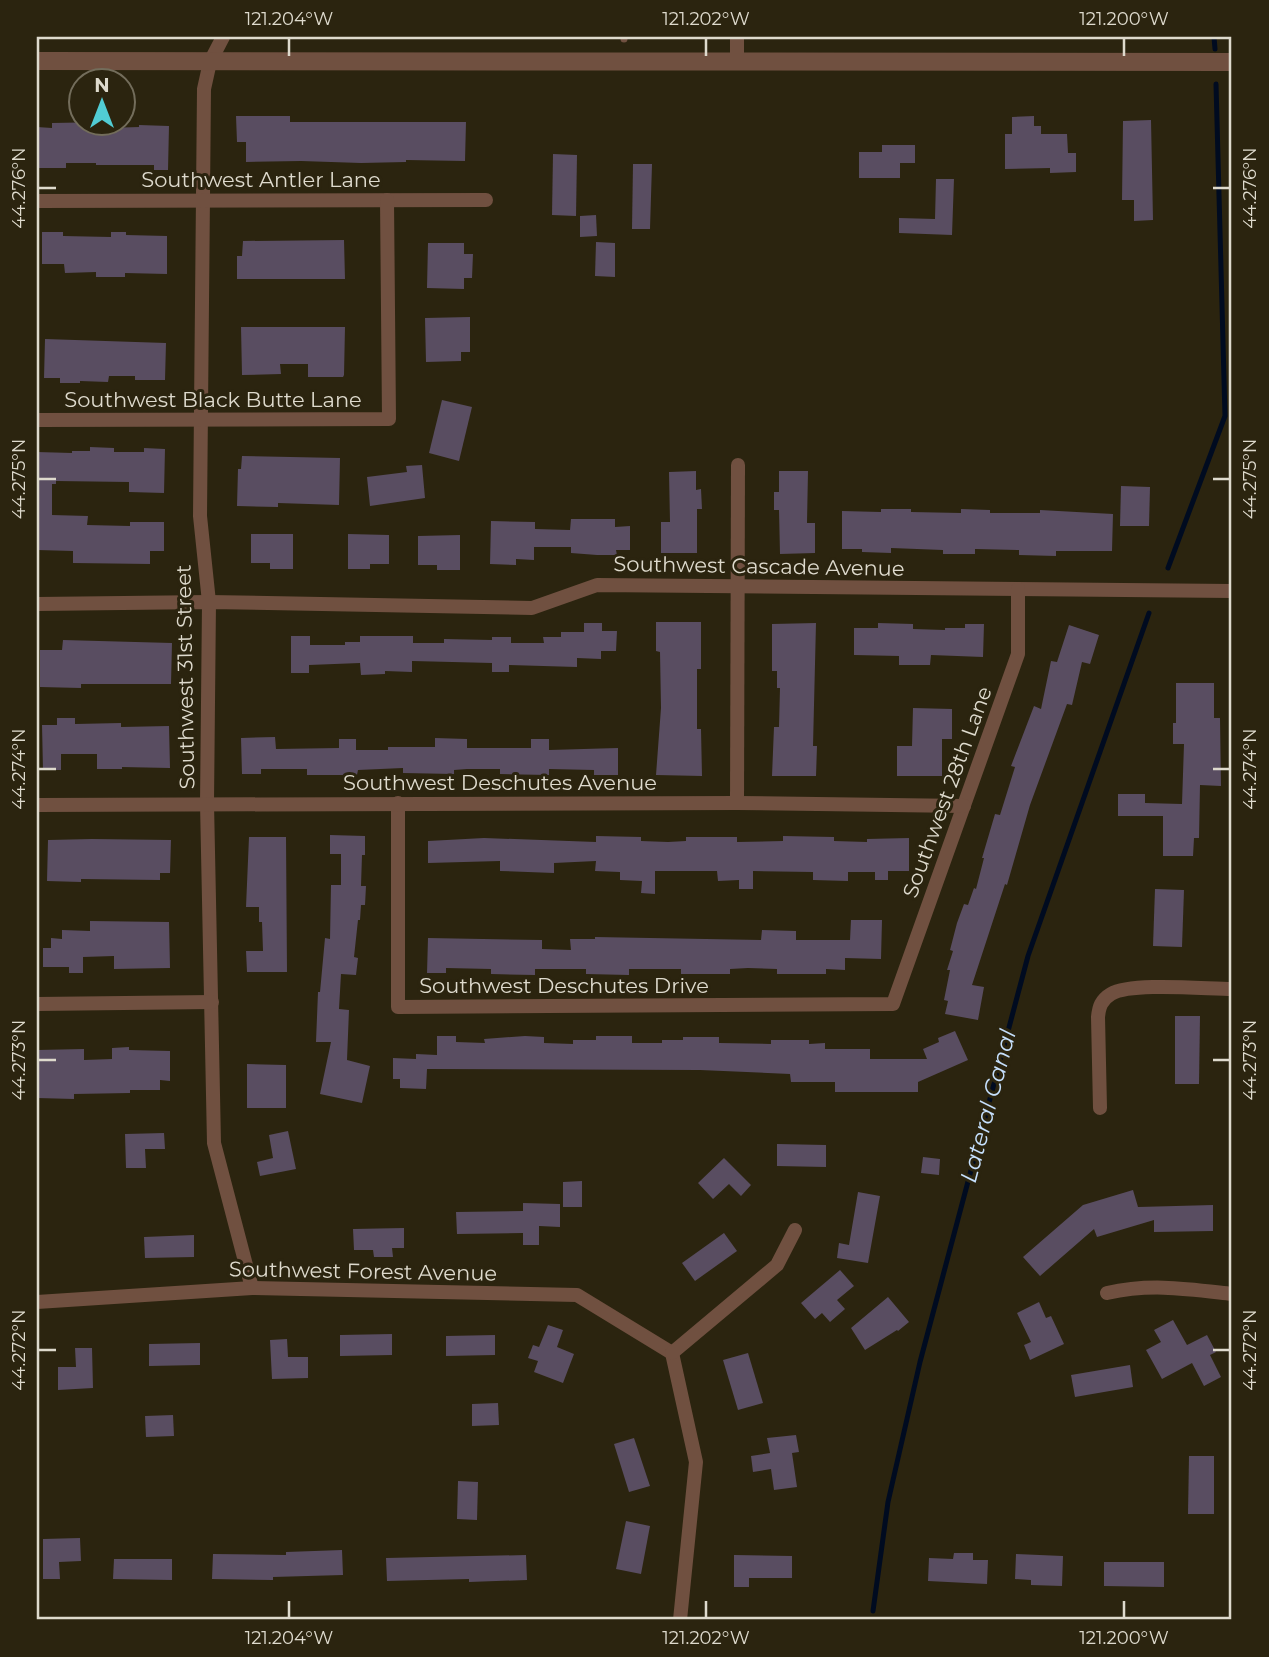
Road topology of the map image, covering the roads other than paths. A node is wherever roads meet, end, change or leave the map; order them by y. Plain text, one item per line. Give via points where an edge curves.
1 (223, 37) edge
2 (737, 37) edge
3 (37, 61) edge
4 (210, 62) junction
5 (1232, 62) edge
6 (737, 63) junction
7 (203, 200) junction
8 (387, 200) junction
9 (486, 200) dead end
10 (37, 201) edge
11 (37, 420) edge
12 (202, 420) junction
13 (738, 465) dead end
14 (737, 587) junction
15 (1018, 589) junction
16 (1232, 591) edge
17 (209, 602) junction
18 (37, 604) edge
19 (207, 803) junction
20 (398, 803) junction
21 (737, 803) junction
22 (37, 805) edge
23 (964, 806) junction
24 (1232, 989) edge
25 (212, 1002) junction
26 (37, 1004) edge
27 (893, 1004) joint
28 (1100, 1108) dead end
29 (795, 1230) dead end
30 (252, 1288) junction
31 (1107, 1293) dead end
32 (1232, 1294) edge
33 (37, 1302) edge
34 (672, 1353) junction
35 (680, 1620) edge

1 - 4 street, Southwest 31st Street
2 - 6 street
3 - 4 street
4 - 6 street
4 - 7 street, Southwest 31st Street via 204,89
5 - 6 street
7 - 8 street, Southwest Antler Lane
7 - 10 street, Southwest Antler Lane
7 - 12 street, Southwest 31st Street
8 - 9 street, Southwest Antler Lane
8 - 12 street, Southwest Black Butte Lane via 389,419
11 - 12 street, Southwest Black Butte Lane
12 - 17 street, Southwest 31st Street via 200,516
13 - 14 street
14 - 15 street, Southwest Cascade Avenue
14 - 17 street, Southwest Cascade Avenue via 597,585 532,608
14 - 21 street
15 - 16 street, Southwest Cascade Avenue
15 - 23 street, Southwest 28th Lane via 1018,654
17 - 18 street, Southwest Cascade Avenue
17 - 19 street, Southwest 31st Street
19 - 20 street, Southwest Deschutes Avenue
19 - 22 street, Southwest Deschutes Avenue
19 - 25 street, Southwest 31st Street
20 - 21 street, Southwest Deschutes Avenue
20 - 27 street, Southwest Deschutes Drive via 398,1007
21 - 23 street, Southwest Deschutes Avenue
23 - 27 street, Southwest 28th Lane
24 - 28 street via 1135,988 1104,999 1098,1017
25 - 26 street
25 - 30 street, Southwest 31st Street via 214,1143
29 - 34 street via 778,1265
30 - 33 street, Southwest Forest Avenue
30 - 34 street, Southwest Forest Avenue via 577,1295
31 - 32 street via 1165,1287
34 - 35 street via 696,1462

